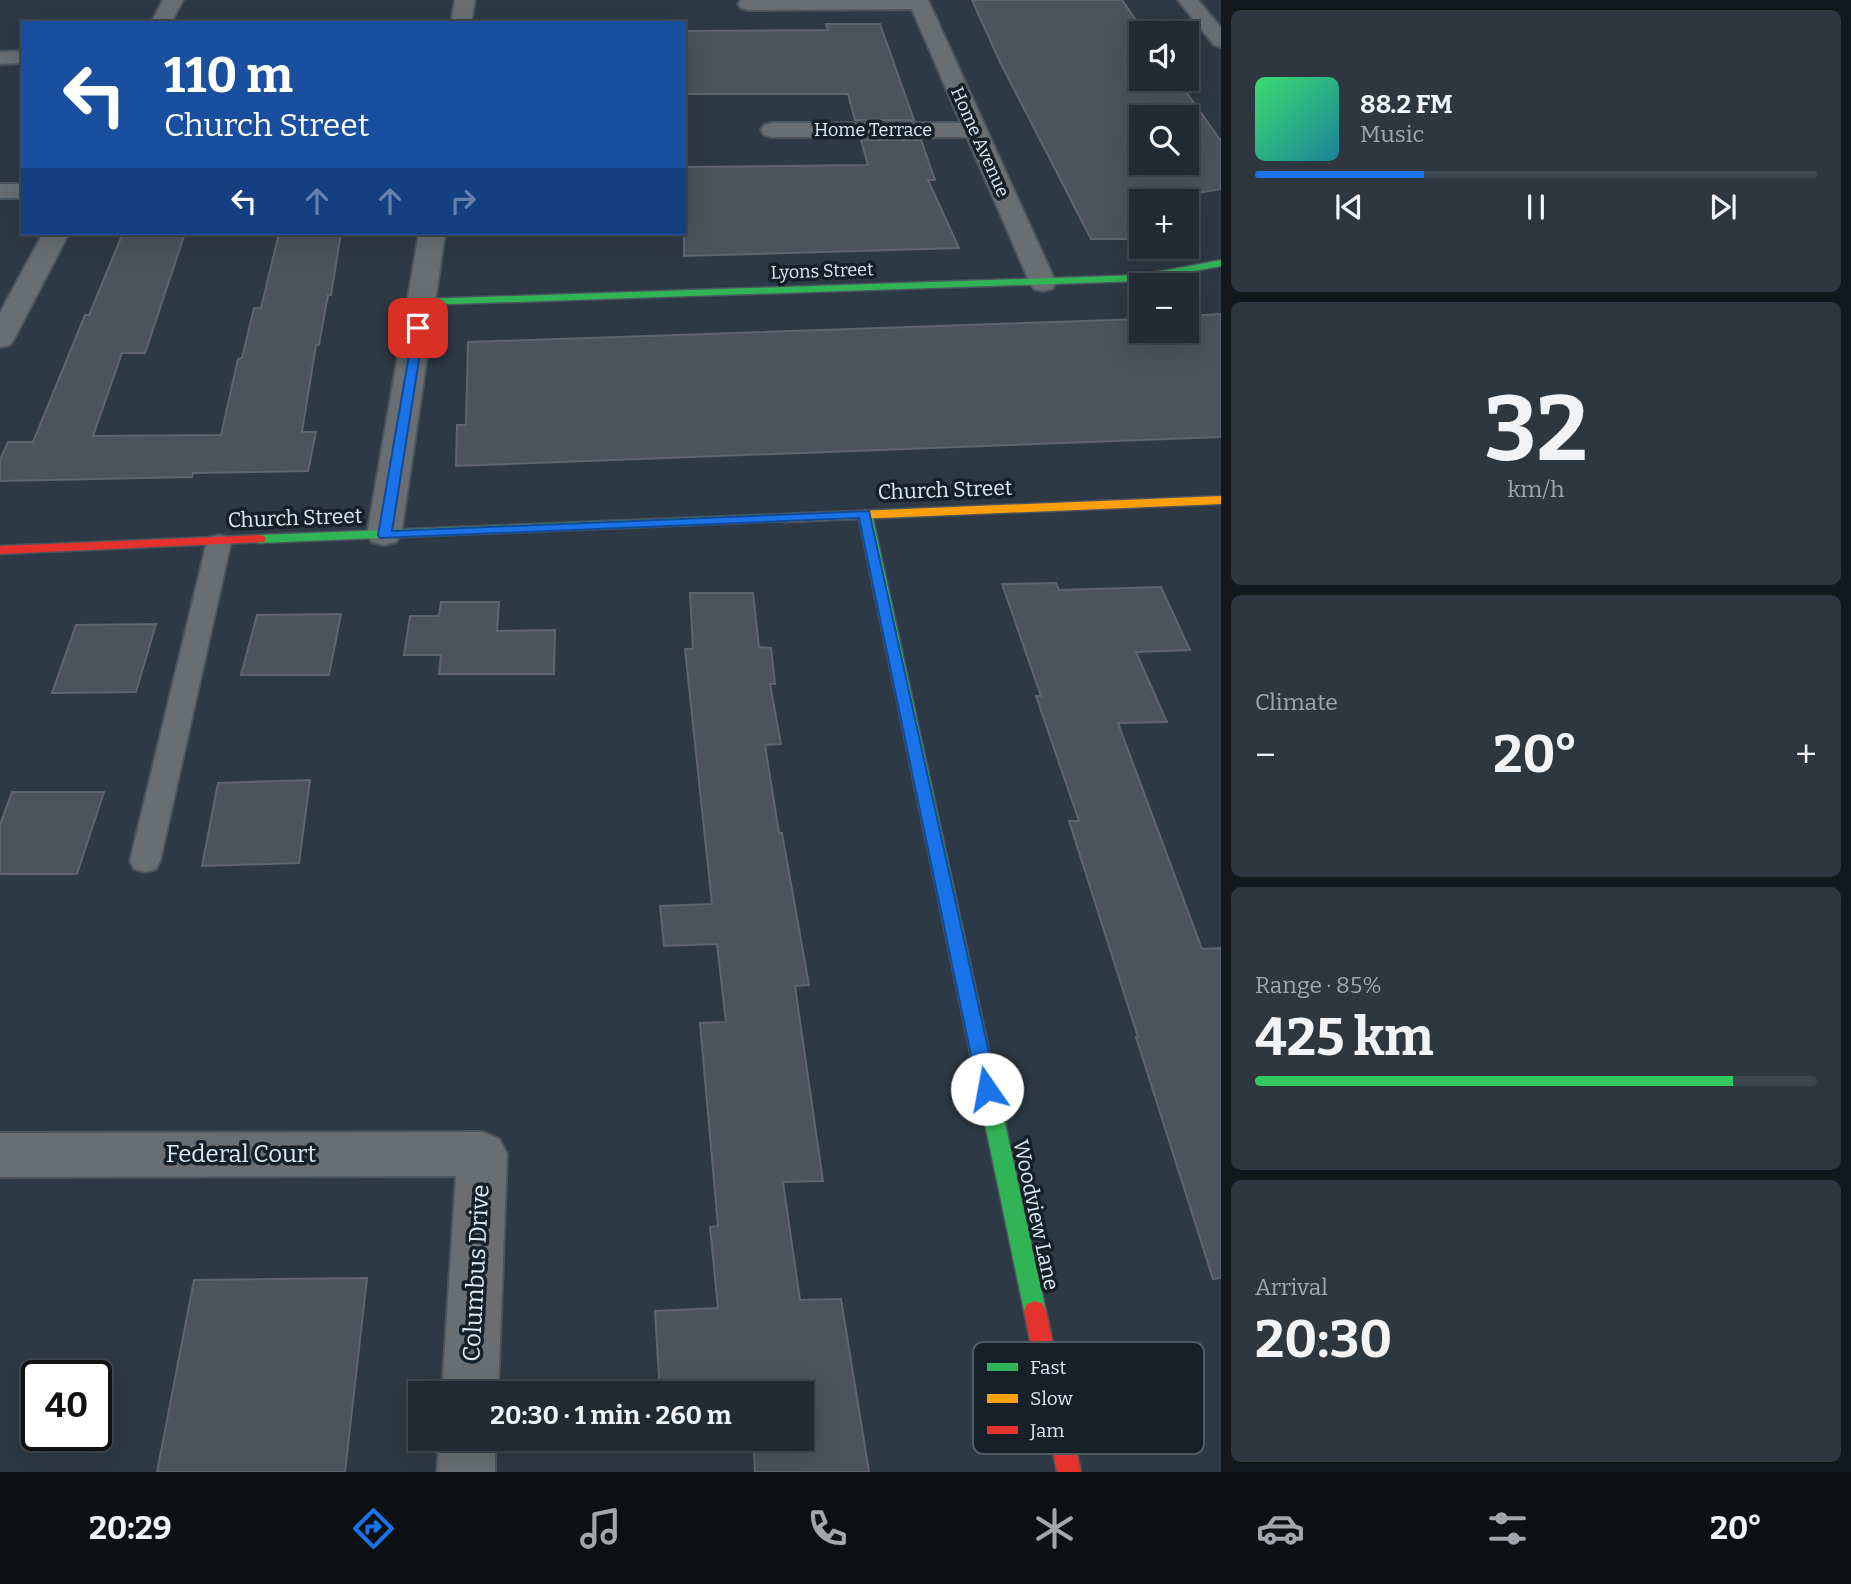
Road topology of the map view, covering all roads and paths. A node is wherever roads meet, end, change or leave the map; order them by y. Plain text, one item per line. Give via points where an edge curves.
1 (173, 0) edge
2 (465, 0) edge
3 (1188, 0) edge
4 (918, 2) edge
5 (748, 4) dead end
6 (162, 21) edge
7 (461, 21) edge
8 (1221, 41) edge
9 (21, 57) edge
10 (0, 58) edge
11 (772, 130) dead end
12 (975, 130) junction
13 (0, 191) edge
14 (21, 191) edge
15 (55, 235) edge
16 (432, 235) edge
17 (1221, 263) edge
18 (1043, 283) junction
19 (422, 302) junction
20 (0, 339) edge
21 (1221, 500) edge
22 (865, 514) junction
23 (384, 535) junction
24 (219, 542) junction
25 (0, 550) edge
26 (145, 861) dead end
27 (482, 1154) joint
28 (0, 1155) edge
29 (1041, 1342) edge
30 (471, 1381) edge
31 (467, 1451) edge
32 (1065, 1454) edge
33 (466, 1472) edge
34 (1069, 1472) edge

1 - 6 street
2 - 7 street
3 - 8 street
4 - 5 street
4 - 12 street, Home Avenue
9 - 10 street
11 - 12 street, Home Terrace
12 - 18 street, Home Avenue
13 - 14 street
15 - 20 street
16 - 19 street
17 - 18 street, Lyons Street via 1141,278
18 - 19 street, Lyons Street
19 - 23 street
21 - 22 street, Church Street
22 - 23 street, Church Street
22 - 29 street, Woodview Lane
23 - 24 street, Church Street
24 - 25 street, Church Street
24 - 26 lane
27 - 28 street, Federal Court
27 - 30 street, Columbus Drive
31 - 33 street
32 - 34 street, Woodview Lane

